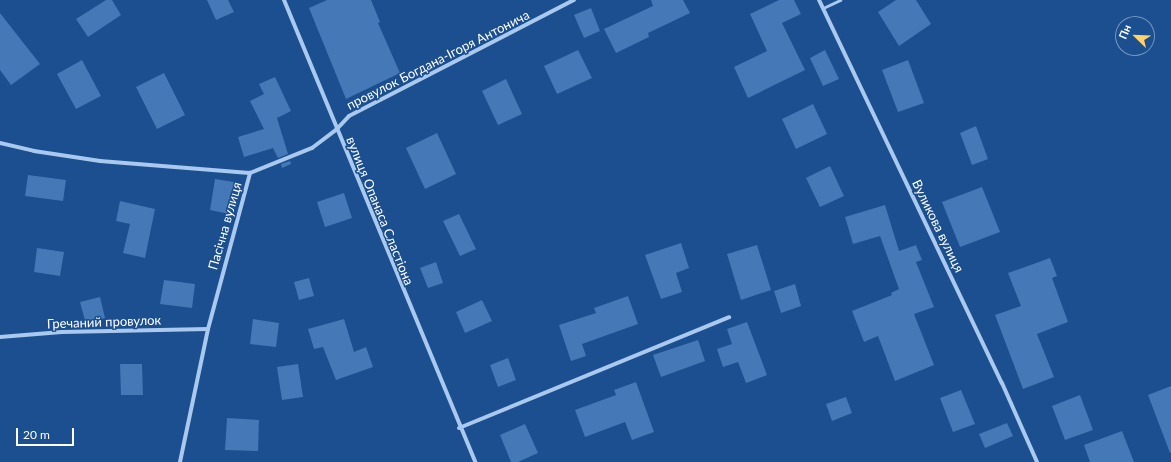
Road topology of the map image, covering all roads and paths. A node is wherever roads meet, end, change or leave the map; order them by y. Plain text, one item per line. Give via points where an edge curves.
1 (284, 0) edge
2 (574, 0) edge
3 (819, 0) edge
4 (840, 0) edge
5 (823, 8) junction
6 (336, 130) junction
7 (0, 143) edge
8 (250, 173) junction
9 (729, 317) dead end
10 (208, 329) junction
11 (0, 337) edge
12 (459, 428) junction
13 (180, 462) edge
14 (474, 462) edge
15 (1037, 462) edge

1 - 6 street, вулиця Опанаса Сластіона
2 - 6 street, провулок Богдана-Ігоря Антонича via 349,116
3 - 5 street, Вуликова вулиця
4 - 5 lane
5 - 15 street, Вуликова вулиця via 1002,383
6 - 8 street, провулок Богдана-Ігоря Антонича via 312,148
6 - 12 street, вулиця Опанаса Сластіона
7 - 8 street, Пасічна вулиця via 100,161
8 - 10 street, Пасічна вулиця
9 - 12 street
10 - 11 street, Гречаний провулок via 62,332
10 - 13 street, Пасічна вулиця
12 - 14 street, вулиця Опанаса Сластіона

